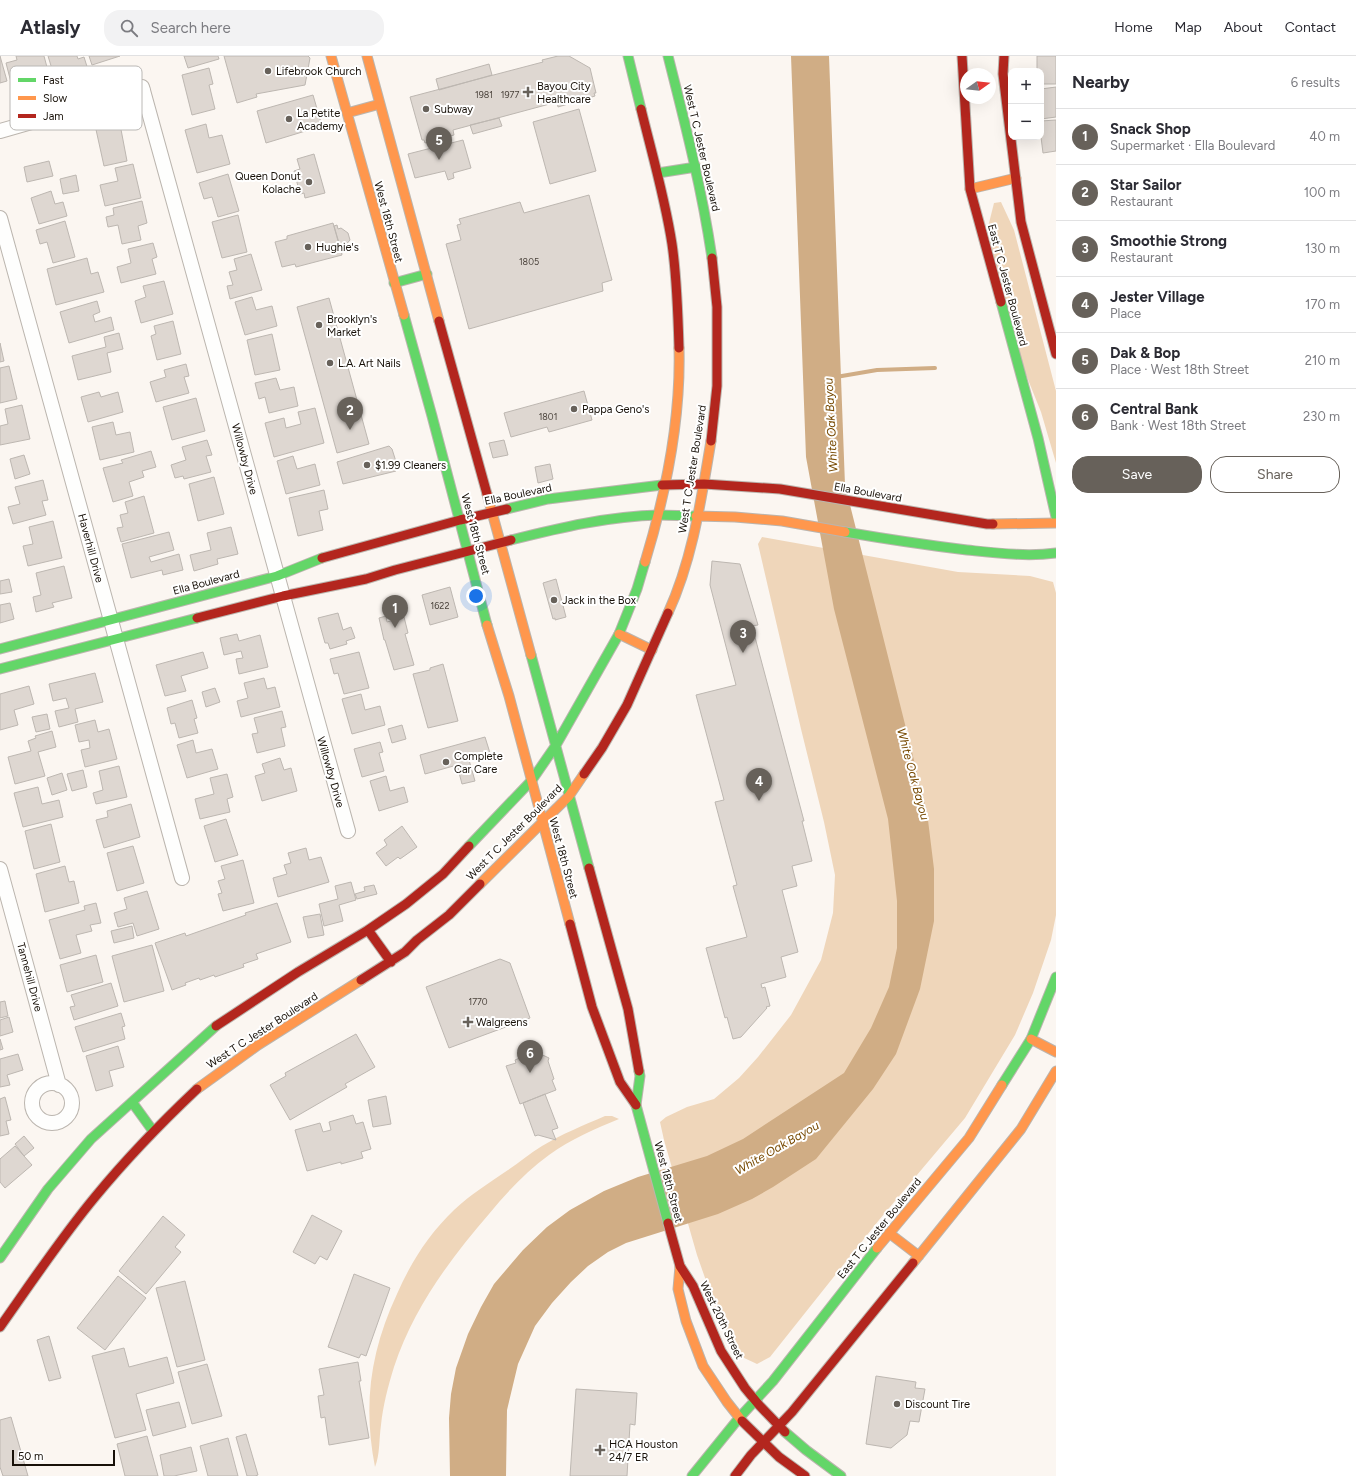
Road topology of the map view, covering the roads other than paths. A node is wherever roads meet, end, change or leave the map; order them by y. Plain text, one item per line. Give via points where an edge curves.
1 (331, 56) edge
2 (366, 56) edge
3 (628, 56) edge
4 (668, 56) edge
5 (962, 56) edge
6 (1004, 56) edge
7 (142, 89) edge
8 (380, 104) junction
9 (347, 113) junction
10 (10, 128) edge
11 (0, 131) edge
12 (696, 167) junction
13 (658, 173) junction
14 (1016, 178) junction
15 (970, 189) junction
16 (0, 218) edge
17 (427, 274) junction
18 (394, 283) junction
19 (1056, 354) edge
20 (666, 484) junction
21 (704, 484) junction
22 (491, 512) junction
23 (659, 515) junction
24 (699, 516) junction
25 (1056, 517) edge
26 (460, 520) junction
27 (1056, 523) edge
28 (499, 544) junction
29 (468, 552) junction
30 (1056, 553) edge
31 (277, 576) junction
32 (282, 596) junction
33 (111, 620) junction
34 (619, 634) junction
35 (116, 640) junction
36 (0, 649) edge
37 (652, 650) junction
38 (0, 669) edge
39 (556, 745) junction
40 (532, 780) junction
41 (569, 796) junction
42 (542, 823) junction
43 (348, 831) dead end
44 (0, 869) edge
45 (182, 878) dead end
46 (368, 930) junction
47 (391, 962) junction
48 (1056, 977) edge
49 (1031, 1039) junction
50 (1056, 1052) edge
51 (1056, 1071) edge
52 (60, 1085) dead end
53 (132, 1102) junction
54 (636, 1105) junction
55 (153, 1131) junction
56 (889, 1233) junction
57 (919, 1256) junction
58 (0, 1258) edge
59 (679, 1262) junction
60 (0, 1327) edge
61 (756, 1400) junction
62 (739, 1418) junction
63 (779, 1426) junction
64 (763, 1443) junction
65 (692, 1476) edge
66 (735, 1476) edge
67 (806, 1476) edge
68 (841, 1476) edge

1 - 9 main road, West 18th Street
2 - 8 main road, West 18th Street
3 - 13 main road, West T C Jester Boulevard
4 - 12 main road, West T C Jester Boulevard
5 - 15 main road, East T C Jester Boulevard
6 - 14 main road via 1003,74
7 - 31 street, Willowby Drive
8 - 9 main road
8 - 17 main road, West 18th Street
9 - 18 main road, West 18th Street
10 - 11 street, Willowby Drive
12 - 13 main road
12 - 21 main road, West T C Jester Boulevard via 707,221 717,307 717,386
13 - 20 main road, West T C Jester Boulevard via 672,244 679,323 678,398
14 - 15 main road
14 - 19 main road via 1021,222
15 - 25 main road, East T C Jester Boulevard via 1038,438
16 - 33 street, Haverhill Drive
17 - 18 main road
17 - 22 main road, West 18th Street
18 - 26 main road, West 18th Street
20 - 21 main road, Ella Boulevard
20 - 22 main road, Ella Boulevard via 548,499
20 - 23 main road, West T C Jester Boulevard
21 - 24 main road, West T C Jester Boulevard
21 - 27 main road, Ella Boulevard via 780,489 987,524
22 - 26 main road, Ella Boulevard
22 - 28 main road, West 18th Street
23 - 24 main road
23 - 28 main road via 598,521
23 - 34 main road, West T C Jester Boulevard via 637,589
24 - 30 main road via 782,521 908,543 987,552 1041,555
24 - 37 main road, West T C Jester Boulevard via 674,600
26 - 29 main road, West 18th Street
26 - 31 main road, Ella Boulevard via 323,558
28 - 29 main road
28 - 39 main road, West 18th Street
29 - 32 main road via 366,579
29 - 40 main road, West 18th Street
31 - 32 street, Willowby Drive
31 - 33 main road, Ella Boulevard
32 - 35 main road
32 - 43 street, Willowby Drive
33 - 35 street, Haverhill Drive
33 - 36 main road, Ella Boulevard
34 - 37 main road
34 - 39 main road, West T C Jester Boulevard
35 - 38 main road
35 - 45 street, Haverhill Drive
37 - 41 main road, West T C Jester Boulevard via 627,705 602,748
39 - 40 main road, West T C Jester Boulevard
39 - 41 main road, West 18th Street
40 - 42 main road, West 18th Street
40 - 46 main road, West T C Jester Boulevard via 443,874
41 - 42 main road, West T C Jester Boulevard
41 - 54 main road, West 18th Street via 628,1009 640,1076
42 - 47 main road, West T C Jester Boulevard via 448,915
42 - 54 main road, West 18th Street via 592,1007 620,1082
44 - 52 street, Tannehill Drive
46 - 47 main road
46 - 53 main road, West T C Jester Boulevard via 218,1024
47 - 55 main road, West T C Jester Boulevard via 258,1045 202,1084
48 - 49 main road, East T C Jester Boulevard
49 - 50 main road
49 - 56 main road, East T C Jester Boulevard via 969,1138
51 - 57 main road via 1021,1129
53 - 55 main road
53 - 58 main road, West T C Jester Boulevard via 91,1139 48,1189
54 - 59 main road, West 18th Street
55 - 60 main road, West T C Jester Boulevard via 95,1197
56 - 57 main road
56 - 61 main road, East T C Jester Boulevard
57 - 63 main road
59 - 61 main road, West 20th Street via 693,1286 721,1351
59 - 62 main road via 678,1289 688,1327 703,1366
61 - 62 main road, East T C Jester Boulevard
61 - 63 main road, West 20th Street
62 - 64 main road
62 - 65 main road, East T C Jester Boulevard
63 - 64 main road
63 - 68 main road, West 20th Street
64 - 66 main road
64 - 67 main road

